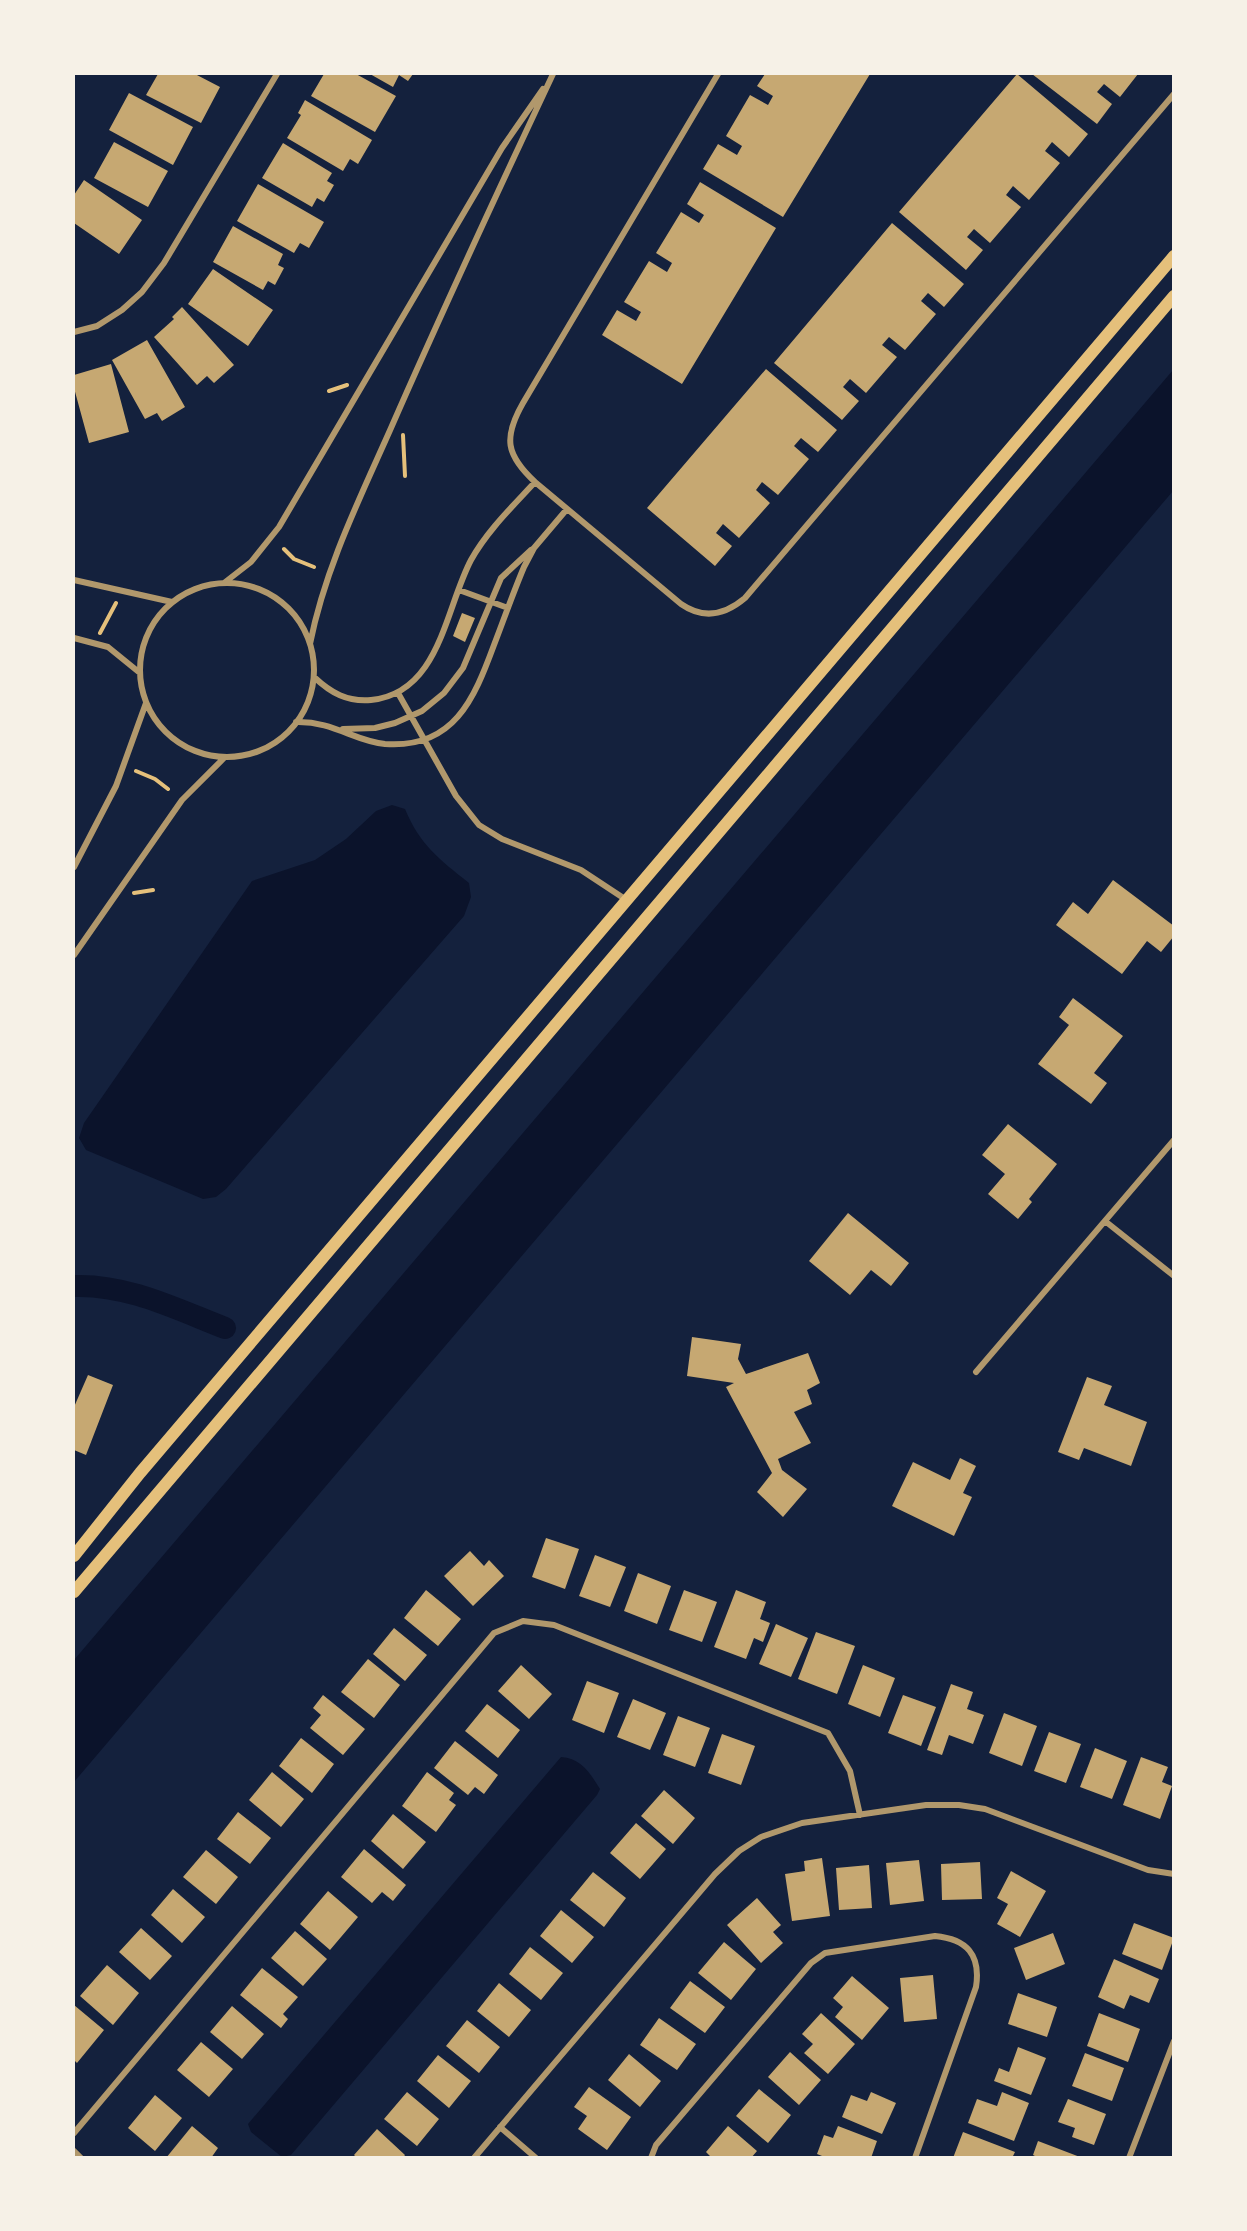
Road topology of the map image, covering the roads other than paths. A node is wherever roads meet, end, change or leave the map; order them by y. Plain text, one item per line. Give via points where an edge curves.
1 (277, 74) edge
2 (553, 74) edge
3 (718, 74) edge
4 (1173, 94) edge
5 (1173, 256) edge
6 (1173, 296) edge
7 (74, 332) edge
8 (535, 482) junction
9 (567, 509) junction
10 (534, 548) junction
11 (74, 579) edge
12 (224, 583) junction
13 (459, 590) junction
14 (490, 601) junction
15 (172, 602) junction
16 (508, 608) junction
17 (74, 638) edge
18 (310, 644) junction
19 (140, 673) junction
20 (314, 677) junction
21 (398, 693) junction
22 (147, 703) junction
23 (411, 717) junction
24 (296, 722) junction
25 (342, 729) junction
26 (424, 741) junction
27 (224, 758) junction
28 (74, 867) edge
29 (628, 901) junction
30 (74, 955) edge
31 (1173, 1140) edge
32 (1105, 1221) junction
33 (1173, 1276) edge
34 (976, 1372) dead end
35 (74, 1556) edge
36 (74, 1592) edge
37 (860, 1815) junction
38 (1173, 1874) edge
39 (1173, 2041) edge
40 (500, 2127) junction
41 (74, 2133) edge
42 (74, 2151) edge
43 (81, 2157) edge
44 (474, 2157) edge
45 (536, 2157) edge
46 (651, 2157) edge
47 (915, 2157) edge
48 (1129, 2157) edge

1 - 7 street via 164,263 142,292 97,326
2 - 12 street via 496,158 279,527 251,562
2 - 18 street via 349,524 324,589
3 - 8 street via 517,413 509,442 519,466
4 - 9 street via 737,605 718,613 698,613 681,604
5 - 29 main road
6 - 36 main road
8 - 9 street
8 - 13 street via 481,544
9 - 10 street
10 - 14 street via 506,572
10 - 16 street
11 - 15 street
12 - 15 street via 196,589
12 - 18 street via 258,588 278,600 300,622
13 - 14 street
13 - 21 street via 431,659 418,677
14 - 16 street
14 - 23 street via 458,677 430,706
15 - 19 street via 160,612 147,634
16 - 26 street via 472,699 450,724
17 - 19 street via 108,647
18 - 20 street
19 - 22 street
20 - 21 street via 334,693 354,700
20 - 24 street
21 - 23 street
22 - 27 street via 162,727 184,746
22 - 28 street via 116,786
23 - 25 street via 384,726
23 - 26 street
24 - 25 street
24 - 27 street via 277,742 264,749
25 - 26 street via 384,744
26 - 29 street via 462,805 480,825 512,843 581,870
27 - 30 street via 182,800
29 - 35 main road via 140,1473
31 - 32 street
32 - 33 street
32 - 34 street
37 - 38 street via 926,1806 985,1809 1148,1869
37 - 40 street via 785,1827 739,1851 715,1874
37 - 41 street via 850,1771 828,1732 554,1625 523,1621 494,1633
39 - 48 street
40 - 44 street
40 - 45 street
42 - 43 street
46 - 47 street via 656,2145 811,1963 825,1953 935,1936 951,1938 974,1957 976,1987

